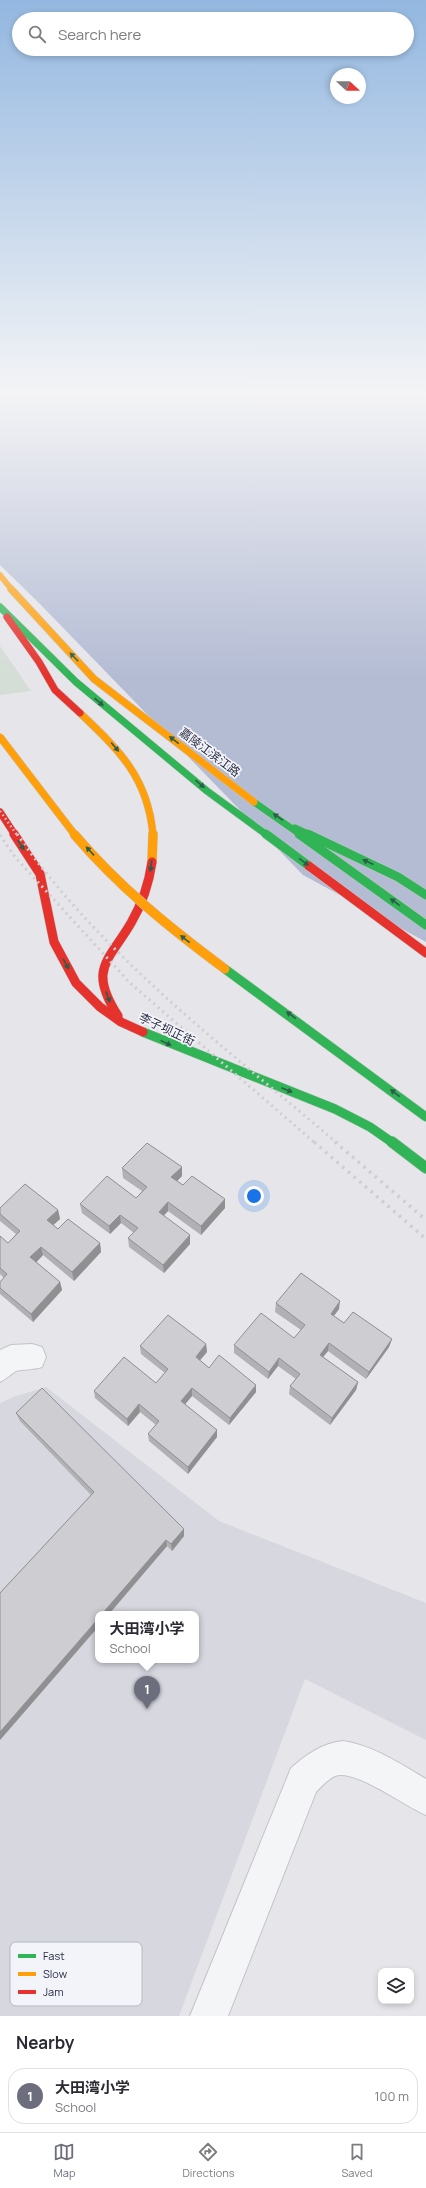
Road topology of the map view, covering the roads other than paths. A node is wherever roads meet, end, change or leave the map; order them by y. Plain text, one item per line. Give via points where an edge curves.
1 (0, 575) edge
2 (1, 608) edge
3 (0, 737) edge
4 (0, 812) edge
5 (292, 827) junction
6 (426, 895) edge
7 (426, 925) edge
8 (426, 952) edge
9 (121, 1022) junction
10 (426, 1117) edge
11 (426, 1168) edge
12 (32, 1357) dead end
13 (0, 1368) edge
14 (426, 1798) edge
15 (209, 2016) edge

5 -> 1 main road, 嘉陵江滨江路 via 227,782 94,679 22,603
2 -> 8 main road via 76,682 207,791
2 -> 9 main road via 39,662 55,690 112,743 137,775 150,807 154,845 149,885 103,970 106,998
10 -> 3 main road, bridge via 186,940 123,887 76,836
4 -> 9 main road, 李子坝正街 via 40,874 54,942 76,983 100,1007
6 -> 5 main road via 398,877
7 -> 5 main road, 嘉陵江滨江路
9 -> 11 main road, 李子坝正街 via 182,1051 260,1079 363,1123
12 - 13 street via 11,1358
14 - 15 street via 376,1770 343,1757 322,1764 303,1780

